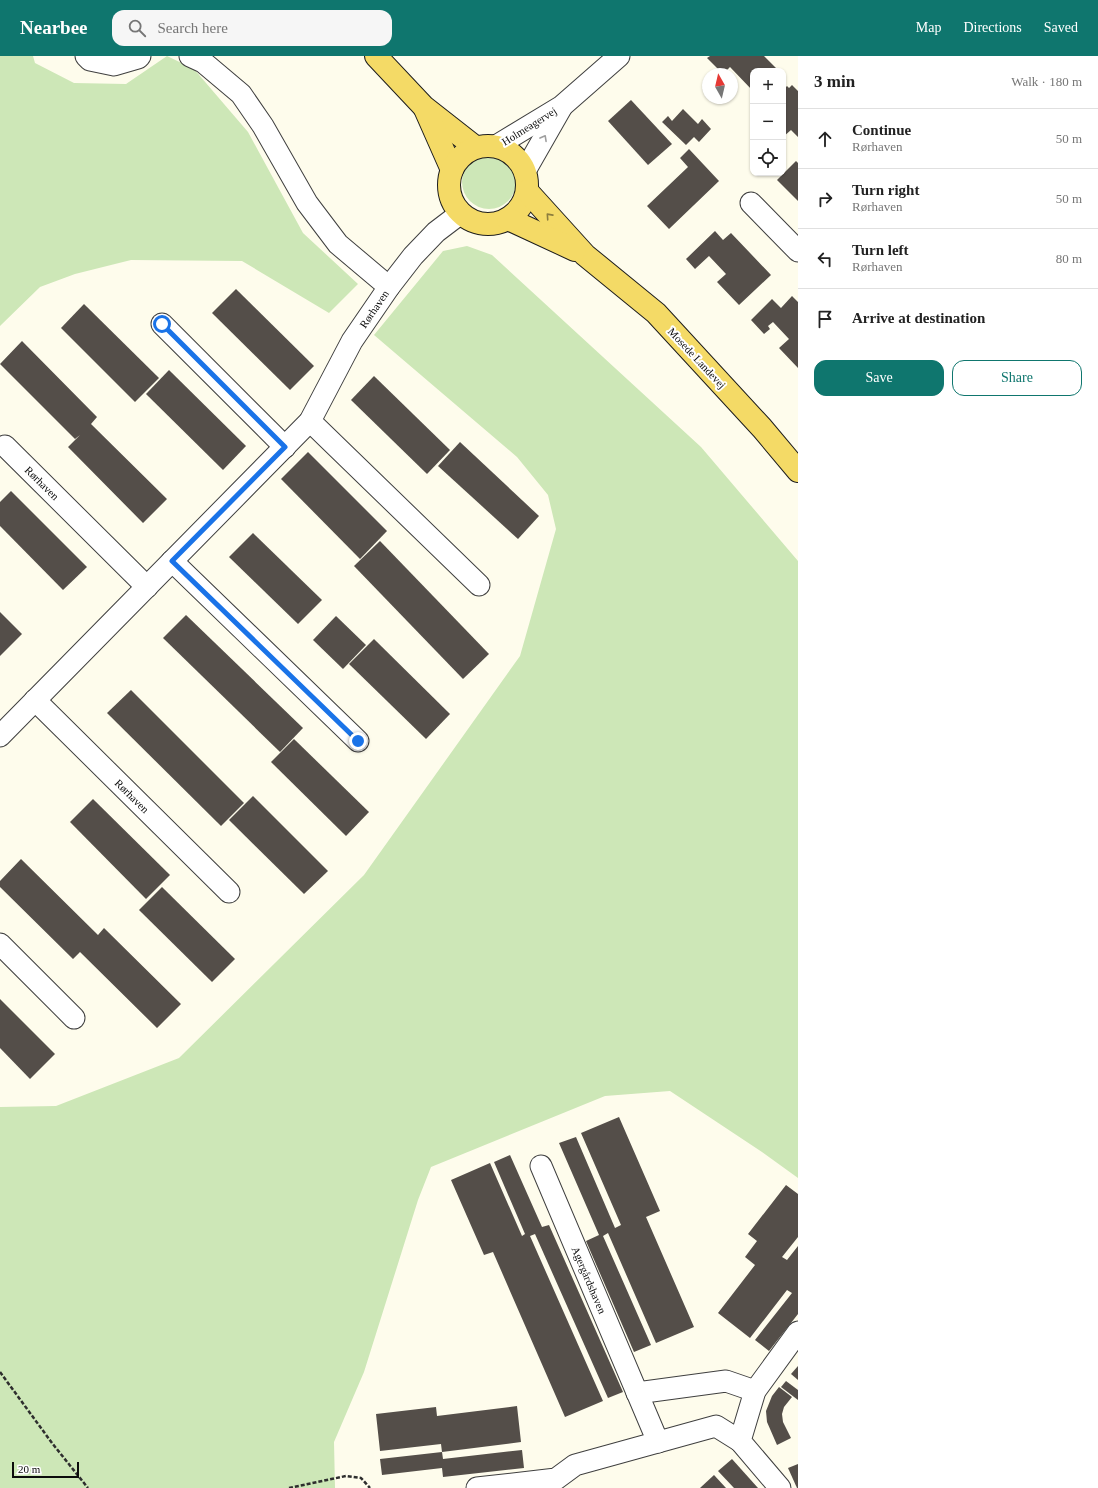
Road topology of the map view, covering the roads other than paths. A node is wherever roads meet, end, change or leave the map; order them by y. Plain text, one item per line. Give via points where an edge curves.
1 (86, 56) edge
2 (140, 56) edge
3 (190, 56) edge
4 (376, 56) edge
5 (619, 56) edge
6 (424, 106) junction
7 (562, 106) junction
8 (486, 147) junction
9 (452, 170) junction
10 (526, 181) junction
11 (751, 203) dead end
12 (460, 213) junction
13 (508, 219) junction
14 (798, 251) edge
15 (585, 255) junction
16 (389, 287) junction
17 (162, 324) dead end
18 (310, 421) junction
19 (5, 446) dead end
20 (285, 447) junction
21 (798, 471) edge
22 (172, 561) junction
23 (479, 585) dead end
24 (147, 587) junction
25 (35, 700) junction
26 (3, 727) edge
27 (358, 741) dead end
28 (229, 892) dead end
29 (0, 944) edge
30 (74, 1018) dead end
31 (541, 1166) dead end
32 (798, 1332) edge
33 (755, 1391) junction
34 (637, 1393) junction
35 (740, 1441) junction
36 (658, 1442) junction
37 (558, 1483) edge
38 (477, 1488) edge
39 (780, 1488) edge

1 - 2 street via 90,60 114,65
3 - 16 street via 203,62 241,94 263,126 307,203 338,244
4 - 6 main road
5 - 7 street, Holmeagervej
6 - 8 main road
6 - 9 main road
7 - 8 street, Holmeagervej
10 -> 7 street, Holmeagervej
8 - 9 main road via 466,153 457,160
8 - 10 main road via 506,150 514,155 521,162
9 - 12 main road via 449,193
10 - 13 main road via 524,202
15 -> 10 main road, Mosede Landevej
11 - 14 street
12 - 13 main road via 471,221 483,224 496,224
12 - 16 street, Rørhaven via 436,232
13 - 15 main road, Mosede Landevej
15 - 21 main road, Mosede Landevej via 656,313
16 - 18 street, Rørhaven via 352,341
17 - 20 street
18 - 20 street, Rørhaven
18 - 23 street
19 - 24 street, Rørhaven
20 - 22 street, Rørhaven
22 - 24 street, Rørhaven
22 - 27 street
24 - 25 street, Rørhaven
25 - 26 street, Rørhaven
25 - 28 street, Rørhaven
29 - 30 street
31 - 34 street, Agergårdshaven
32 - 33 street
33 - 34 street via 726,1381
33 - 35 street
34 - 36 street, Agergårdshaven
35 - 36 street via 716,1426
35 - 39 street
36 - 37 street via 575,1465
37 - 38 street

